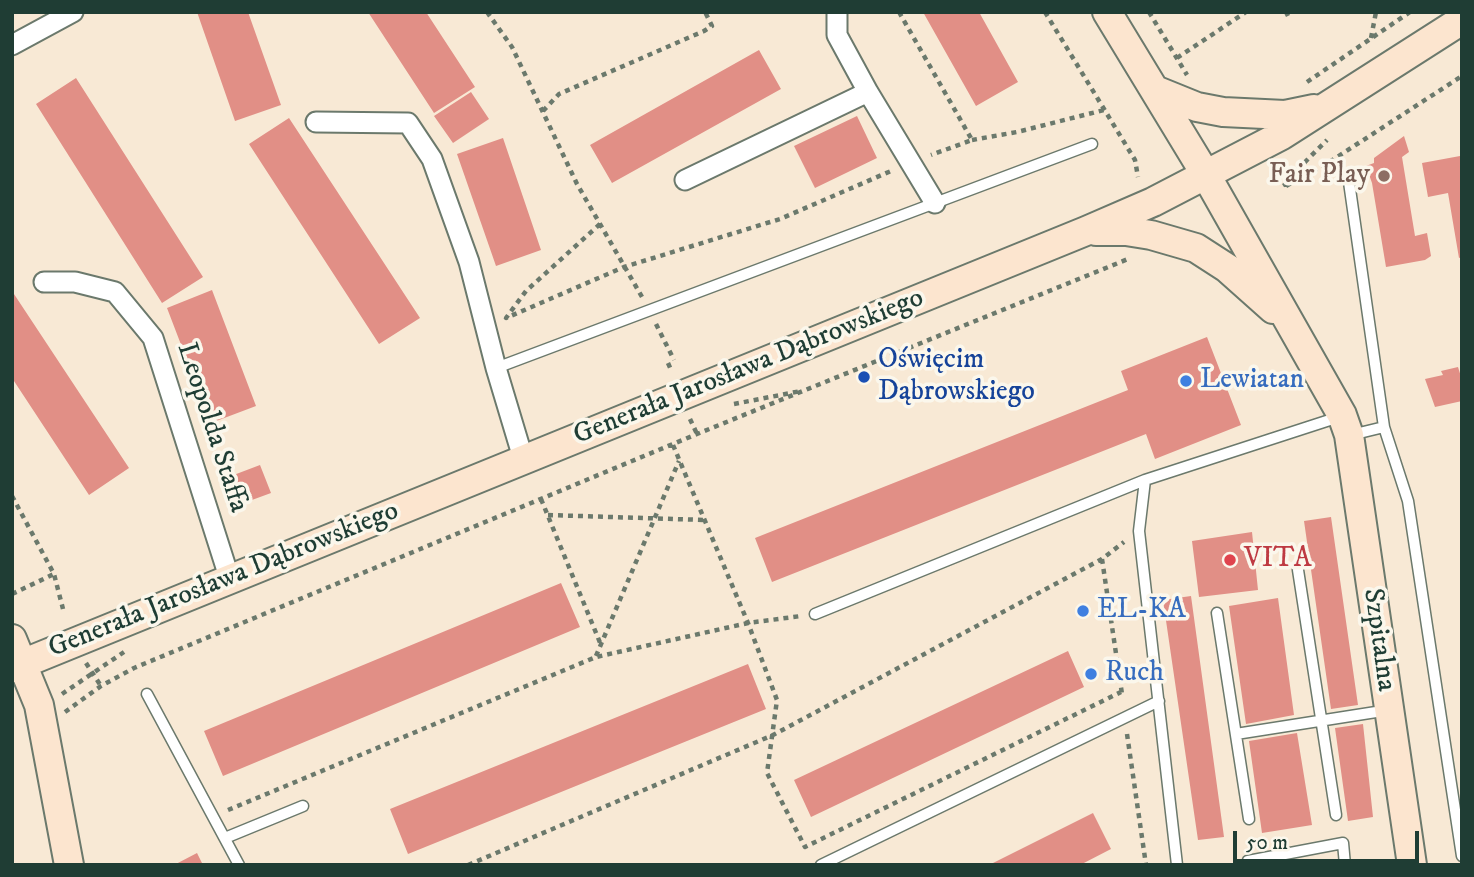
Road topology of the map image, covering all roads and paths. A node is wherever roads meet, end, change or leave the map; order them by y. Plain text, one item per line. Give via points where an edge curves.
1 (73, 12) edge
2 (487, 12) edge
3 (705, 12) edge
4 (838, 12) edge
5 (899, 12) edge
6 (1045, 12) edge
7 (1107, 12) edge
8 (1149, 12) edge
9 (1246, 12) edge
10 (1376, 12) edge
11 (1410, 12) edge
12 (1462, 20) edge
13 (1371, 39) junction
14 (12, 45) edge
15 (1177, 58) junction
16 (1462, 76) edge
17 (1189, 78) dead end
18 (1302, 86) dead end
19 (1156, 89) junction
20 (868, 92) junction
21 (1331, 106) junction
22 (1104, 110) junction
23 (542, 111) junction
24 (316, 122) dead end
25 (972, 140) junction
26 (1092, 144) dead end
27 (910, 162) junction
28 (1206, 175) junction
29 (1138, 177) dead end
30 (685, 180) dead end
31 (1349, 182) dead end
32 (1286, 187) dead end
33 (934, 203) junction
34 (600, 224) junction
35 (1086, 231) junction
36 (1133, 258) dead end
37 (624, 267) junction
38 (44, 282) dead end
39 (649, 310) junction
40 (1296, 330) junction
41 (674, 360) dead end
42 (496, 368) junction
43 (1346, 425) junction
44 (1384, 427) junction
45 (673, 445) junction
46 (523, 458) junction
47 (680, 460) junction
48 (1145, 480) junction
49 (12, 496) edge
50 (541, 499) junction
51 (548, 515) junction
52 (655, 518) junction
53 (705, 520) junction
54 (1139, 531) junction
55 (1298, 570) dead end
56 (54, 574) junction
57 (230, 580) junction
58 (12, 594) edge
59 (62, 610) dead end
60 (1217, 613) dead end
61 (815, 614) joint
62 (748, 623) junction
63 (601, 645) junction
64 (16, 657) edge
65 (596, 657) junction
66 (84, 659) dead end
67 (100, 686) junction
68 (1121, 692) dead end
69 (148, 694) dead end
70 (1159, 701) junction
71 (1388, 708) junction
72 (65, 712) dead end
73 (1321, 720) junction
74 (773, 734) junction
75 (1236, 734) junction
76 (303, 806) dead end
77 (1336, 815) dead end
78 (213, 817) junction
79 (1249, 819) dead end
80 (225, 838) junction
81 (1462, 856) edge
82 (69, 865) edge
83 (239, 865) edge
84 (468, 865) edge
85 (821, 865) edge
86 (1177, 865) edge
87 (1248, 865) edge
88 (1345, 865) edge
89 (1412, 865) edge

1 - 14 street
2 - 23 path via 512,47
3 - 23 path via 712,26 704,31 559,94
4 - 20 street via 837,35
5 - 25 path
6 - 22 path
7 - 19 street, Szpitalna
8 - 15 path
9 - 15 path
10 - 13 path
11 - 13 path
12 - 21 street, Generała Jarosława Dąbrowskiego
13 - 18 path
15 - 17 path
16 - 32 path
19 - 21 street via 1197,107 1223,112 1285,114
19 - 28 street, Szpitalna
20 - 27 street
20 - 30 street
21 - 28 street, Generała Jarosława Dąbrowskiego
22 - 25 path
22 - 29 path via 1135,160
23 - 34 path
24 - 42 street via 408,123 432,159 469,262
25 - 27 path
26 - 33 lane
27 - 33 street
27 - 37 path via 780,219
28 - 35 street, Generała Jarosława Dąbrowskiego
28 - 40 street, Szpitalna
31 - 44 lane
33 - 39 lane
34 - 37 path
34 - 37 path via 526,291 506,318
35 - 40 street via 1126,231 1196,248 1227,268
35 - 46 street, Generała Jarosława Dąbrowskiego
36 - 45 path
37 - 39 path
38 - 57 street, Leopolda Staffa via 75,282 115,292 153,338
39 - 41 path
39 - 42 lane
40 - 43 street, Szpitalna
42 - 46 street
43 - 44 lane
43 - 48 lane
43 - 71 street, Szpitalna
44 - 81 lane via 1408,501
45 - 47 path
45 - 50 path
46 - 57 street, Generała Jarosława Dąbrowskiego
47 - 52 path
47 - 53 path
48 - 54 lane
48 - 61 lane
49 - 56 path
50 - 51 path
50 - 67 path
51 - 52 path
51 - 63 path
52 - 53 path
52 - 63 path
53 - 62 path
54 - 70 lane
54 - 74 path via 1102,559
55 - 73 lane
56 - 58 path
56 - 59 path
57 - 64 street, Generała Jarosława Dąbrowskiego
60 - 75 lane
61 - 62 path
62 - 65 path
62 - 74 path via 777,699
63 - 65 path
64 - 82 street via 39,705
65 - 78 path
66 - 67 path
67 - 72 path
68 - 74 path via 805,846 767,773
69 - 78 lane
70 - 85 lane
70 - 86 lane
71 - 73 lane
71 - 89 street, Szpitalna
73 - 75 lane
73 - 77 lane
74 - 84 path
75 - 79 lane
76 - 80 lane
78 - 80 lane
80 - 83 lane
87 - 88 lane via 1248,861 1343,843

